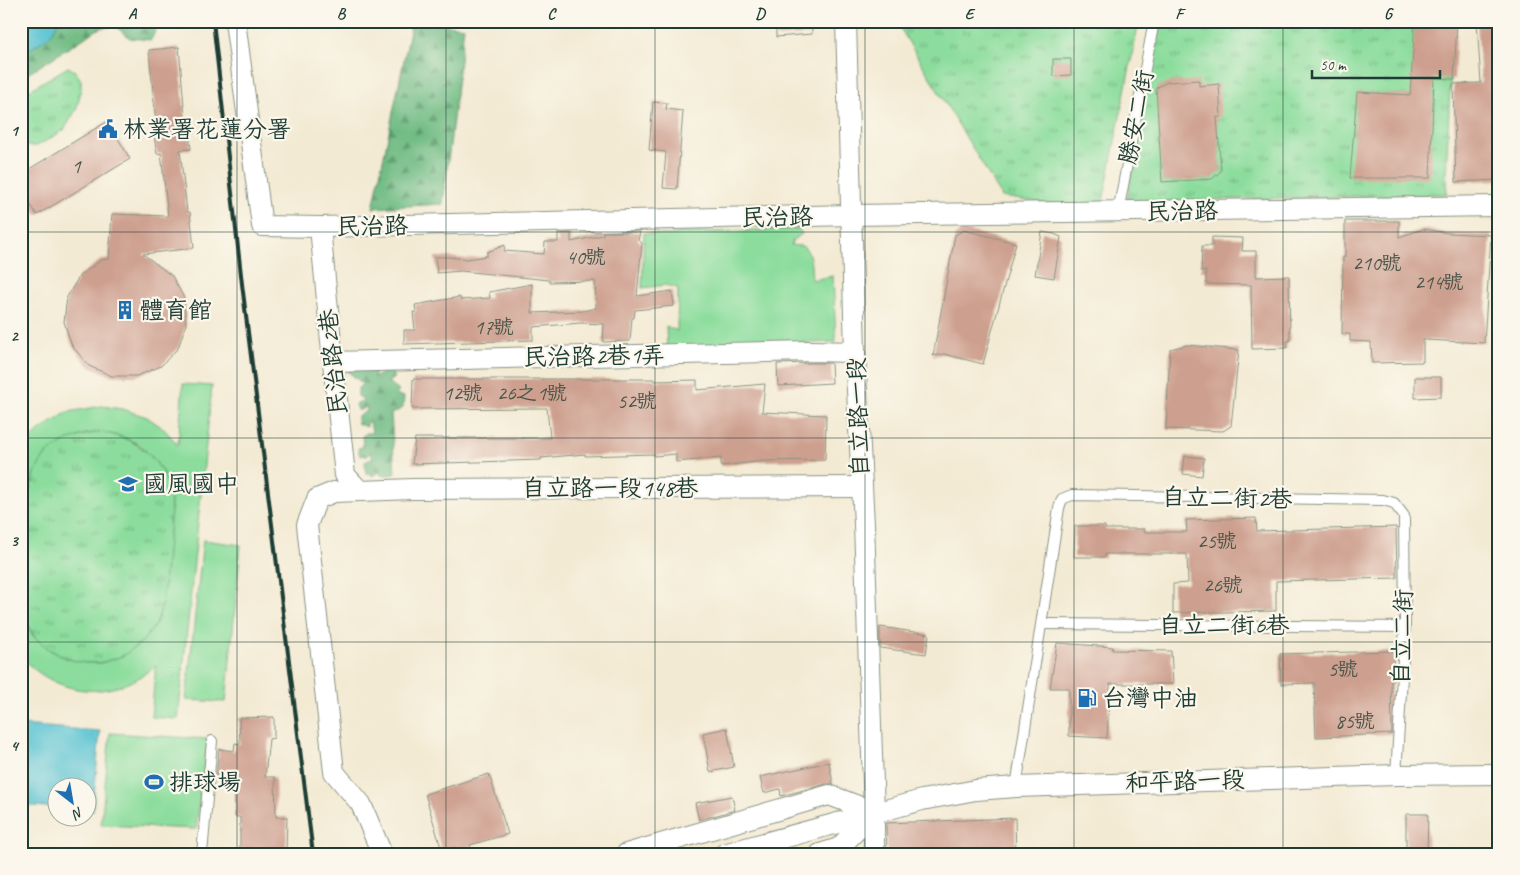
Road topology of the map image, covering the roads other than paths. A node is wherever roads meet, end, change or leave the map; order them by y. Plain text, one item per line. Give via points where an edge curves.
1 (235, 21) edge
2 (846, 21) edge
3 (1154, 21) edge
4 (1499, 206) edge
5 (1118, 212) junction
6 (852, 216) junction
7 (320, 227) junction
8 (855, 352) junction
9 (333, 362) junction
10 (861, 487) junction
11 (360, 491) junction
12 (1394, 503) joint
13 (1042, 624) junction
14 (1405, 627) junction
15 (212, 741) dead end
16 (1499, 774) edge
17 (1396, 775) junction
18 (1016, 786) junction
19 (874, 812) junction
20 (202, 854) edge
21 (382, 854) edge
22 (626, 854) edge
23 (724, 854) edge
24 (820, 854) edge
25 (874, 854) edge

1 - 7 street, 民治路 via 262,226
2 - 6 street, 自立路一段
3 - 5 lane, 勝安二街
4 - 5 street, 民治路
5 - 6 street, 民治路
6 - 7 street, 民治路
6 - 8 street, 自立路一段
7 - 9 street, 民治路2巷
8 - 9 street, 民治路2巷1弄
8 - 10 street, 自立路一段
9 - 11 street, 民治路2巷 via 345,475
10 - 11 street, 自立路一段148巷
10 - 19 street, 自立路一段
11 - 21 street, 自立路一段148巷 via 334,492 317,499 308,525 334,772 360,804
12 - 13 lane, 自立二街2巷 via 1383,500 1072,495 1062,499 1059,508
12 - 14 lane, 自立二街 via 1404,516
13 - 14 lane, 自立二街6巷
13 - 18 lane
14 - 17 lane, 自立二街
15 - 20 lane
16 - 17 street, 和平路一段
17 - 18 street, 和平路一段
18 - 19 street, 和平路一段 via 976,790
19 - 22 street via 829,795
19 - 23 street, 和平路一段
19 - 24 street via 839,848
19 - 25 street, 自立路一段

